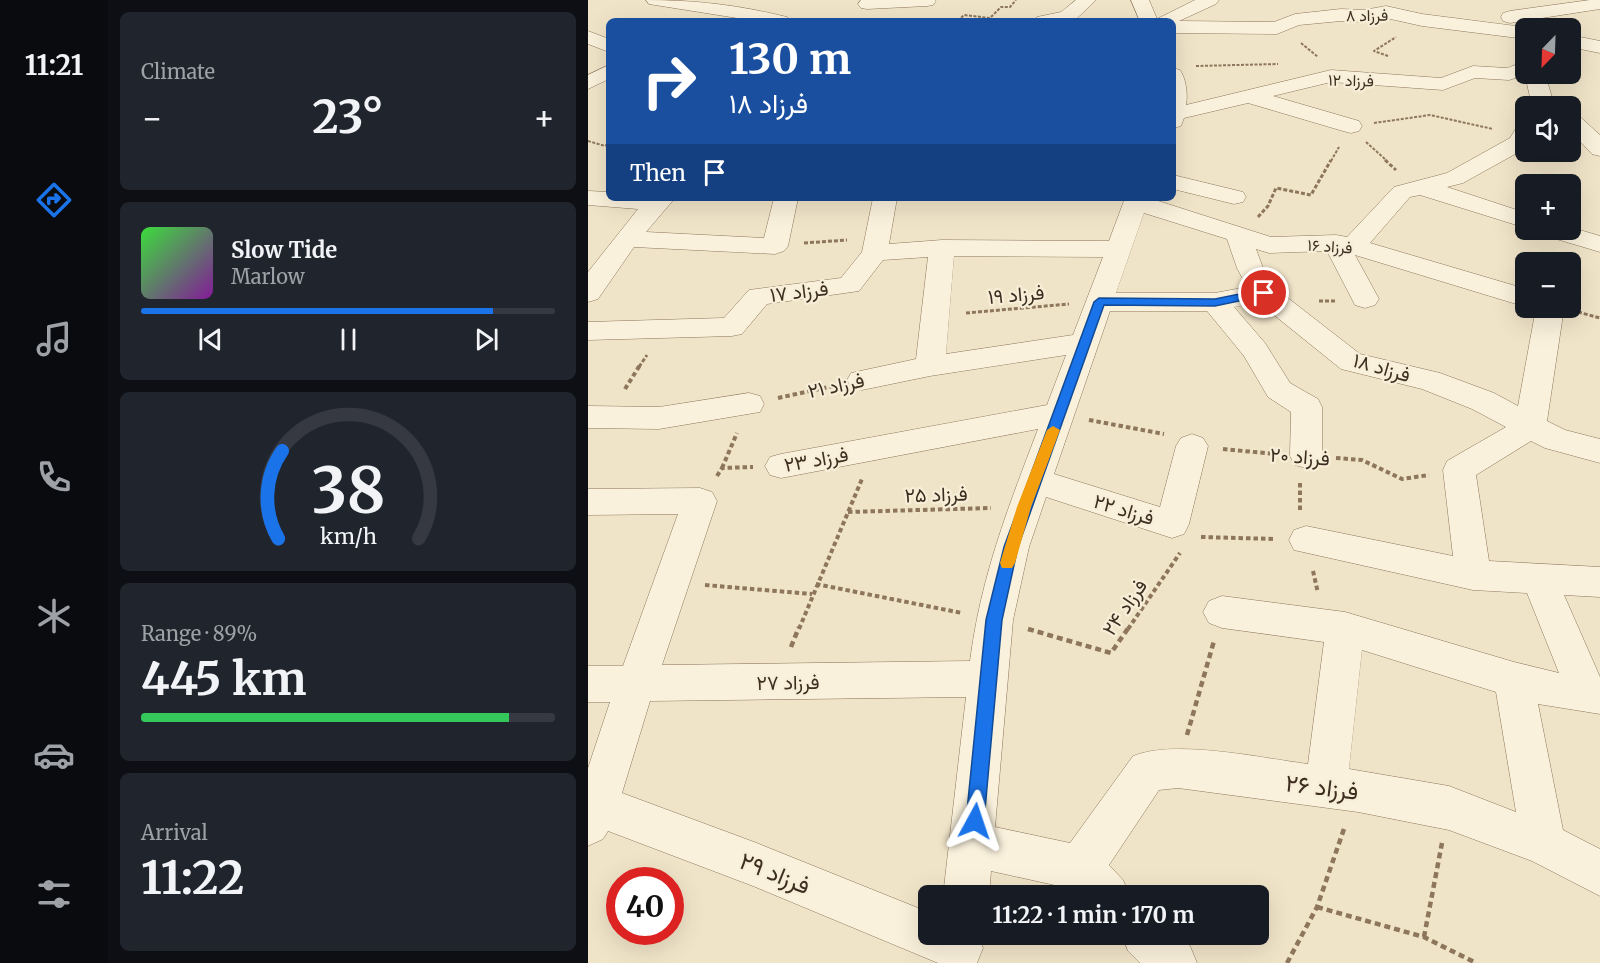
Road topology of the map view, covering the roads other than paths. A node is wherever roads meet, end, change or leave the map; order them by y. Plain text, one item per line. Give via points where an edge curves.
1 (655, 0) edge
2 (927, 0) edge
3 (1088, 0) edge
4 (1140, 0) edge
5 (1210, 0) edge
6 (1495, 0) edge
7 (867, 4) dead end
8 (1600, 4) edge
9 (702, 6) junction
10 (1509, 17) junction
11 (688, 18) edge
12 (768, 18) edge
13 (915, 18) edge
14 (1060, 18) edge
15 (1148, 18) edge
16 (1172, 18) edge
17 (1515, 22) edge
18 (1176, 27) edge
19 (1515, 31) edge
20 (588, 37) edge
21 (1581, 43) edge
22 (606, 45) edge
23 (1600, 47) edge
24 (1515, 72) edge
25 (1251, 97) junction
26 (1176, 116) edge
27 (1351, 126) road end
28 (1581, 128) edge
29 (1515, 144) edge
30 (1600, 149) edge
31 (1176, 183) edge
32 (1424, 188) junction
33 (1234, 197) dead end
34 (588, 198) edge
35 (606, 199) edge
36 (659, 201) edge
37 (785, 201) edge
38 (884, 201) edge
39 (1136, 201) edge
40 (1515, 217) edge
41 (1239, 236) junction
42 (1581, 238) edge
43 (628, 239) junction
44 (1600, 244) edge
45 (877, 245) junction
46 (1345, 245) junction
47 (942, 248) junction
48 (1118, 249) junction
49 (595, 269) edge
50 (588, 293) edge
51 (1264, 293) junction
52 (1515, 295) edge
53 (1365, 299) dead end
54 (1099, 302) junction
55 (1215, 302) junction
56 (1548, 318) edge
57 (588, 331) edge
58 (1084, 343) junction
59 (930, 366) junction
60 (862, 380) road end
61 (749, 404) road end
62 (1059, 414) junction
63 (598, 418) edge
64 (1530, 426) junction
65 (1192, 446) road end
66 (1600, 452) edge
67 (1306, 456) road end
68 (781, 466) road end
69 (1029, 494) junction
70 (588, 502) edge
71 (1306, 540) road end
72 (1473, 575) junction
73 (1539, 579) junction
74 (1600, 582) edge
75 (1222, 612) road end
76 (1345, 628) junction
77 (988, 679) junction
78 (1514, 680) junction
79 (588, 684) edge
80 (636, 684) junction
81 (1594, 695) edge
82 (1342, 789) junction
83 (591, 812) edge
84 (1544, 844) junction
85 (973, 845) junction
86 (1600, 873) edge
87 (1093, 882) edge
88 (968, 885) edge
89 (1156, 945) edge
90 (959, 949) edge
91 (1173, 963) edge

1 - 9 street
2 - 7 street
2 - 13 street
3 - 14 street
4 - 15 street
5 - 16 street
6 - 10 street
8 - 10 street
9 - 11 street
9 - 12 street
10 - 17 street
18 - 19 street, فرزاد ۸ via 1277,28 1295,20 1386,12
20 - 22 street
21 - 23 street
24 - 25 street, فرزاد ۱۲ via 1473,72 1443,84 1331,76
25 - 26 street, فرزاد ۱۲
25 - 27 street
28 - 30 street
29 - 32 street via 1455,178
31 - 33 street
32 - 40 street
32 - 46 street via 1402,192
34 - 35 street
36 - 43 street
37 - 43 street via 775,246
38 - 45 street
39 - 41 street, فرزاد ۱۶
39 - 48 street
41 - 46 street, فرزاد ۱۶ via 1269,245
41 - 51 street
42 - 44 street
43 - 49 street
45 - 47 street
45 - 57 street, فرزاد ۱۷ via 849,285 759,296 732,327
46 - 52 street, فرزاد ۱۶
46 - 53 street
47 - 48 street
47 - 59 street
48 - 54 street
49 - 50 street
51 - 55 street
51 - 64 street, فرزاد ۱۸ via 1351,362 1429,380 1483,400
54 - 55 street
54 - 58 street
55 - 67 street via 1255,350 1279,390 1307,407
56 - 64 street
58 - 59 street, فرزاد ۲۱
58 - 62 street
59 - 60 street, فرزاد ۲۱
61 - 63 street via 659,418
62 - 68 street, فرزاد ۲۳
62 - 69 street
64 - 66 street, فرزاد ۱۸ via 1556,440
64 - 72 street via 1459,470
65 - 69 street, فرزاد ۲۲ via 1181,530
69 - 77 street via 1011,547 994,620
70 - 80 street via 700,501
71 - 72 street
72 - 73 street
73 - 74 street
73 - 81 street
75 - 76 street
76 - 78 street
76 - 82 street
77 - 80 street, فرزاد ۲۷
77 - 85 street
78 - 81 street
78 - 84 street
79 - 80 street, فرزاد ۲۷
80 - 83 street
82 - 84 street, فرزاد ۲۶ via 1449,808
82 - 87 street, فرزاد ۲۶ via 1178,768 1148,770
83 - 90 street, فرزاد ۲۹ via 753,864
84 - 86 street, فرزاد ۲۶
85 - 87 street
85 - 88 street
89 - 91 street

